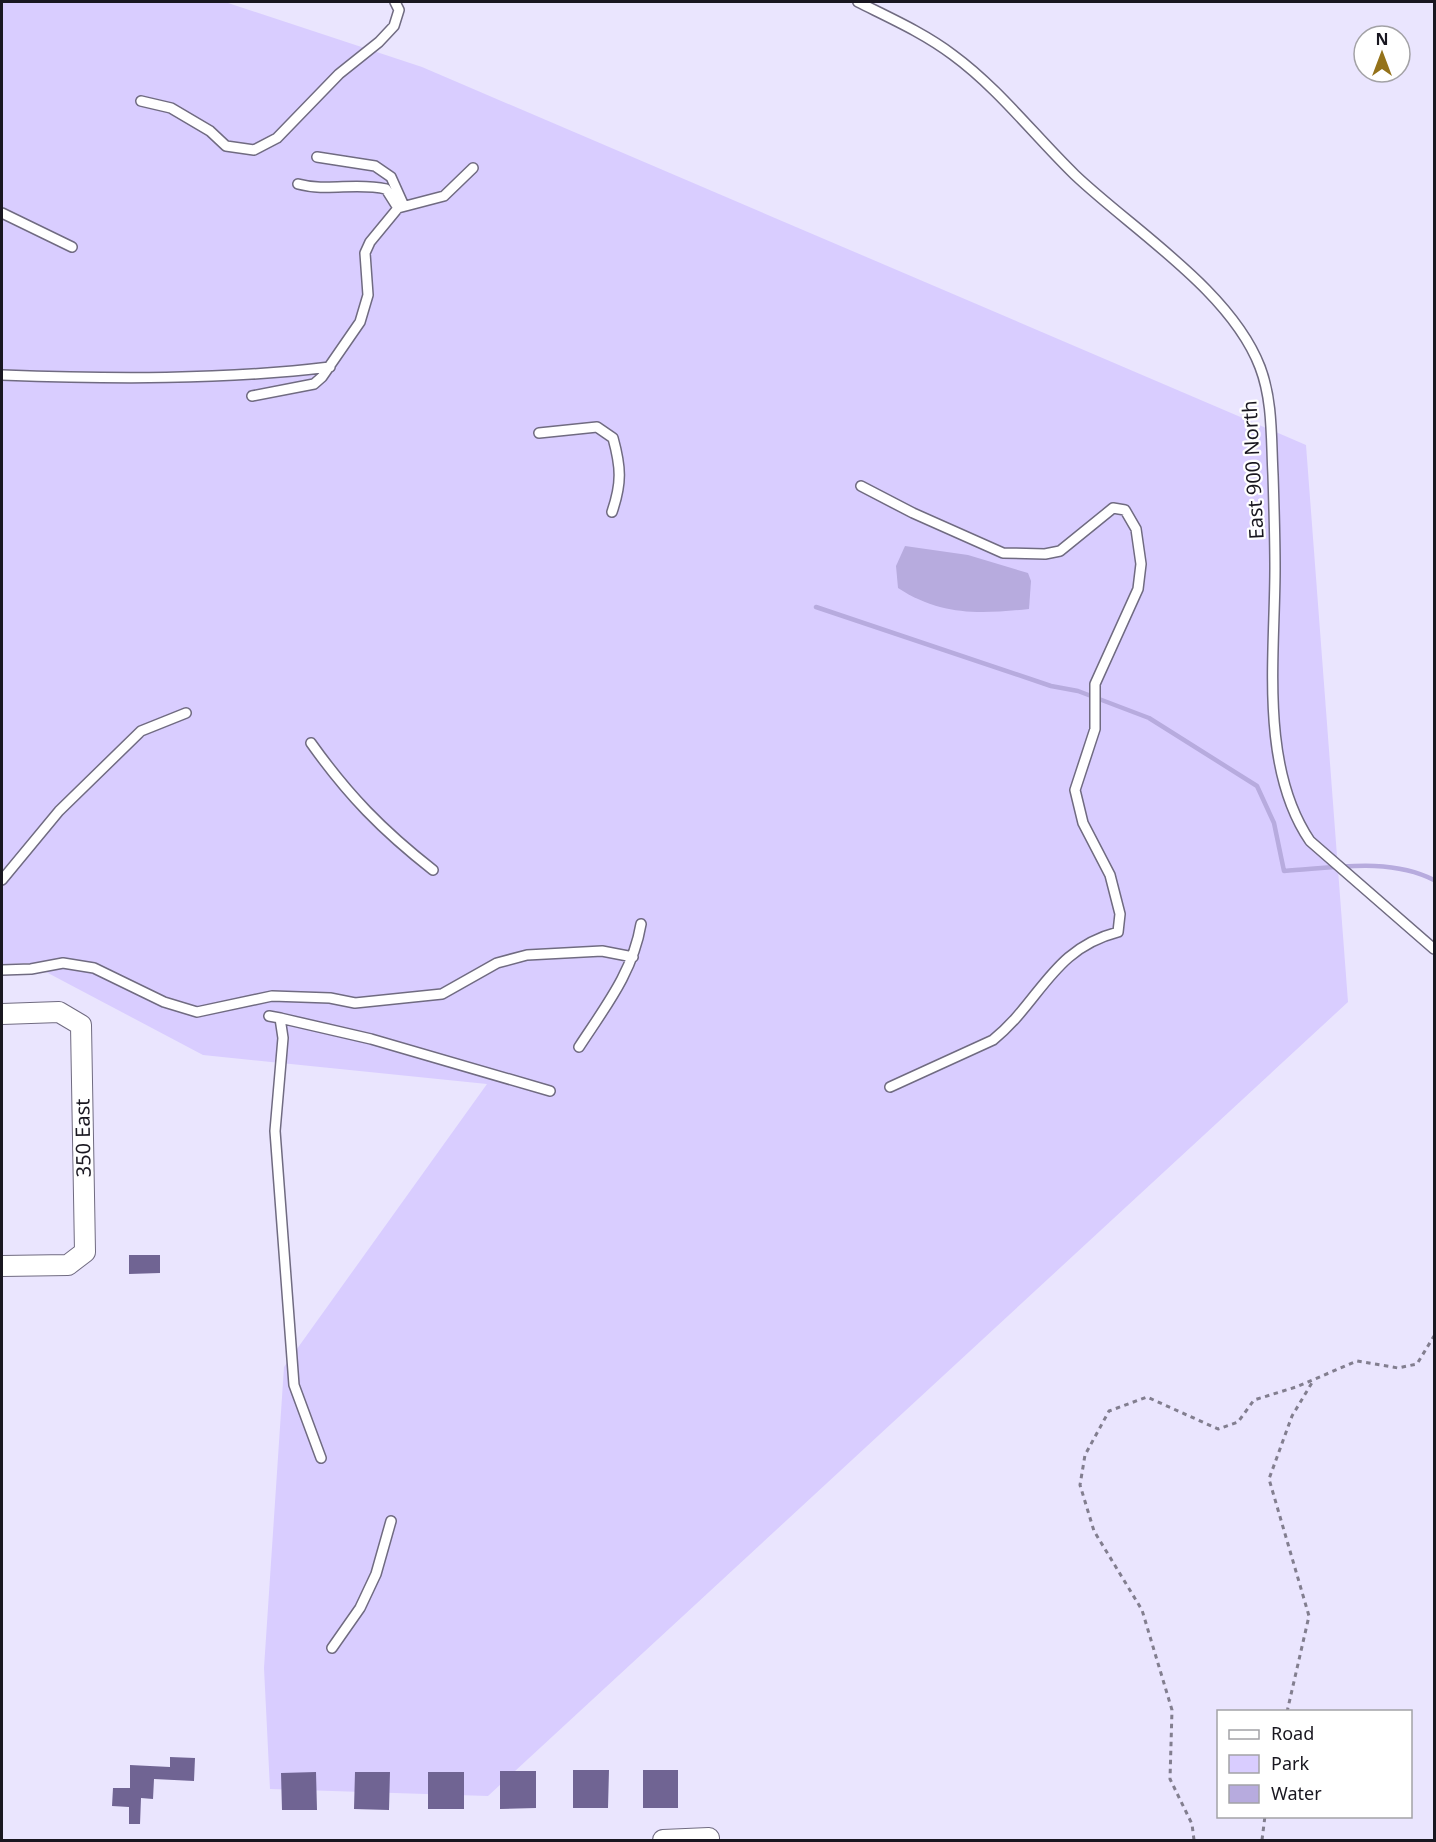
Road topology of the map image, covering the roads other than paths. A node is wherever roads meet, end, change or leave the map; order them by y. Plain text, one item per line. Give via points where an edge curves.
1 (395, 2) edge
2 (858, 2) edge
3 (141, 101) dead end
4 (317, 157) dead end
5 (473, 168) dead end
6 (298, 184) dead end
7 (401, 207) junction
8 (2, 213) edge
9 (72, 247) dead end
10 (330, 367) junction
11 (2, 375) edge
12 (252, 396) dead end
13 (539, 433) dead end
14 (861, 486) dead end
15 (612, 512) dead end
16 (186, 713) dead end
17 (311, 742) dead end
18 (433, 870) dead end
19 (2, 880) edge
20 (640, 924) dead end
21 (1434, 949) edge
22 (633, 957) junction
23 (2, 970) edge
24 (2, 1014) edge
25 (269, 1016) dead end
26 (280, 1018) junction
27 (579, 1047) dead end
28 (890, 1087) dead end
29 (550, 1091) dead end
30 (2, 1266) edge
31 (321, 1458) dead end
32 (391, 1521) dead end
33 (332, 1648) dead end
34 (709, 1838) dead end
35 (663, 1840) edge

1 - 3 lane via 399,10 394,26 339,74 277,138 254,150 226,146 210,131 171,108
2 - 21 lane, East 900 North via 934,42 978,75 1075,175 1194,279 1240,329 1261,369 1270,416 1275,711 1280,770 1289,800 1310,841
4 - 7 lane via 375,166 391,177
5 - 7 lane via 444,195
6 - 7 lane via 316,189 368,185 386,189
7 - 10 lane via 365,253 368,295 360,322
8 - 9 lane
10 - 11 lane via 66,378
10 - 12 lane via 315,384
13 - 15 lane via 597,427 613,438 620,461 620,488
14 - 28 lane via 1002,553 1060,551 1113,508 1125,510 1136,529 1141,564 1138,589 1095,684 1095,729 1075,790 1083,823 1110,875 1120,915 1118,932 1101,936 1069,955 993,1040
16 - 19 lane via 141,731 59,811
17 - 18 lane via 340,785 374,821
20 - 22 lane
22 - 23 lane via 602,951 527,955 497,963 442,994 355,1003 272,996 197,1012 164,1002 94,968 63,963
22 - 27 lane
24 - 30 street, 350 East via 59,1012 81,1025 85,1252 68,1266
25 - 26 lane
26 - 29 lane via 371,1039
26 - 31 lane via 283,1038 275,1131 294,1385
32 - 33 lane via 376,1574 360,1608
34 - 35 street

